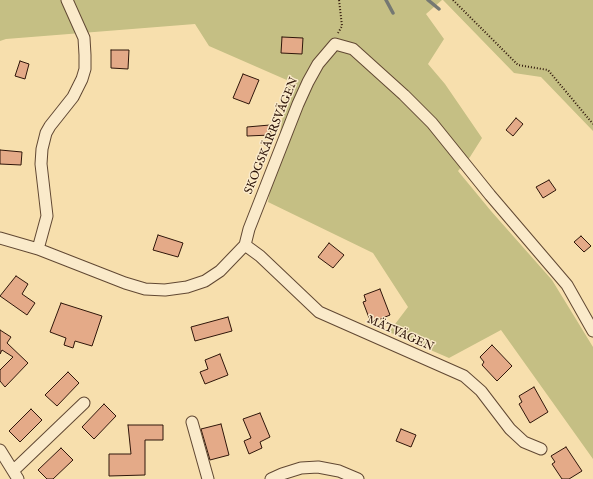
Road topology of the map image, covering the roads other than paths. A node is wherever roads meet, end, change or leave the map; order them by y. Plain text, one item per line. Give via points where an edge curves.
1 (67, 0) edge
2 (0, 238) edge
3 (245, 245) junction
4 (38, 249) junction
5 (593, 331) edge
6 (84, 402) dead end
7 (192, 422) dead end
8 (540, 449) dead end
9 (0, 450) edge
10 (16, 475) edge
11 (208, 479) edge
12 (271, 479) edge
13 (358, 479) edge

1 - 4 street via 84,38 85,69 73,97 50,126 42,149 41,164 47,216
2 - 4 street, SKOGSKÄRRSVÄGEN
3 - 4 street, SKOGSKÄRRSVÄGEN via 220,272 205,281 165,290 145,289 125,283
3 - 5 street, SKOGSKÄRRSVÄGEN via 298,104 318,64 335,44 353,49 432,123 567,286
3 - 8 street, MÄTVÄGEN via 319,312 464,376 481,391 510,429 524,442
6 - 10 street
7 - 11 street
9 - 10 street
12 - 13 street via 301,468 318,467 339,471

